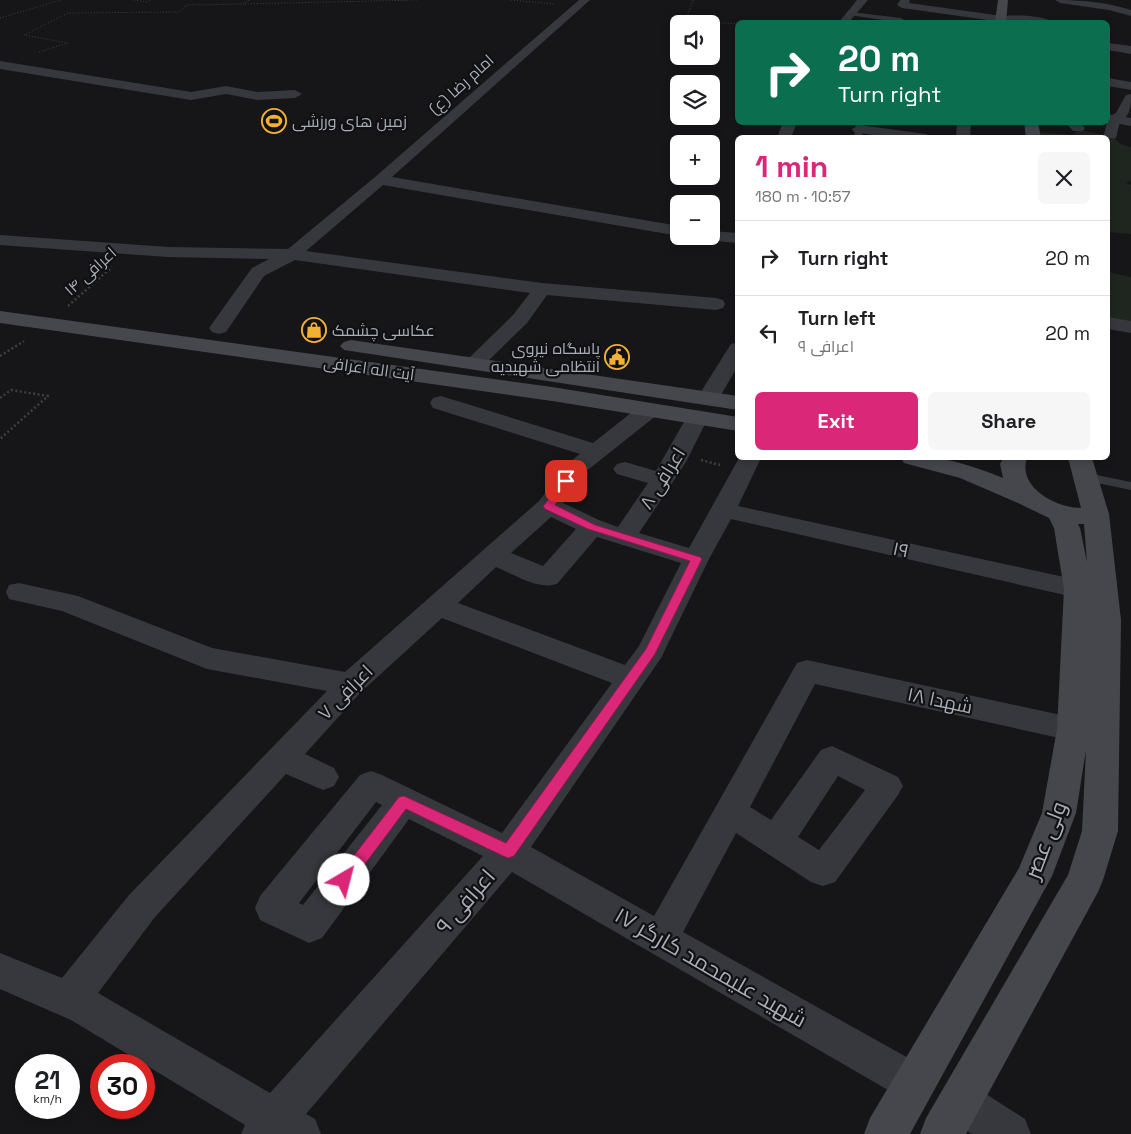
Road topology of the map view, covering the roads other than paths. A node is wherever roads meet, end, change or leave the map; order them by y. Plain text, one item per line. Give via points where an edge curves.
1 (863, 0) edge
2 (1003, 0) edge
3 (1014, 0) edge
4 (1060, 0) edge
5 (901, 2) edge
6 (581, 3) edge
7 (1131, 13) edge
8 (852, 14) junction
9 (846, 20) edge
10 (901, 20) edge
11 (1007, 20) edge
12 (1110, 47) edge
13 (1131, 50) edge
14 (1, 65) edge
15 (1110, 82) edge
16 (1131, 86) edge
17 (295, 94) dead end
18 (1131, 98) edge
19 (1118, 118) edge
20 (859, 130) edge
21 (901, 135) edge
22 (1111, 135) dead end
23 (380, 180) junction
24 (670, 228) edge
25 (720, 237) edge
26 (735, 238) edge
27 (0, 240) edge
28 (292, 254) junction
29 (542, 289) junction
30 (0, 301) edge
31 (716, 304) dead end
32 (0, 317) edge
33 (1110, 323) edge
34 (1131, 327) edge
35 (219, 328) junction
36 (735, 353) edge
37 (472, 373) junction
38 (735, 403) edge
39 (703, 408) junction
40 (649, 410) junction
41 (735, 423) edge
42 (595, 451) junction
43 (932, 460) edge
44 (1015, 460) edge
45 (952, 462) edge
46 (1082, 463) edge
47 (747, 464) edge
48 (625, 469) dead end
49 (662, 480) junction
50 (1131, 486) edge
51 (1027, 498) junction
52 (548, 506) junction
53 (724, 510) junction
54 (1059, 512) junction
55 (1096, 514) junction
56 (592, 527) junction
57 (624, 537) junction
58 (493, 556) junction
59 (696, 559) junction
60 (1078, 589) junction
61 (19, 592) dead end
62 (438, 606) junction
63 (631, 679) junction
64 (351, 684) junction
65 (1073, 729) junction
66 (281, 757) junction
67 (323, 777) dead end
68 (404, 802) dead end
69 (730, 812) junction
70 (776, 841) dead end
71 (508, 852) junction
72 (661, 938) junction
73 (0, 971) edge
74 (68, 1001) junction
75 (914, 1083) junction
76 (951, 1118) edge
77 (279, 1129) edge
78 (886, 1134) edge
79 (1010, 1134) edge

1 - 8 street
2 - 11 main road
3 - 11 main road
4 - 7 street
5 - 11 street
6 - 23 street, امام رضا (ع)
8 - 9 street
8 - 10 lane
12 - 13 street
14 - 17 street via 191,96 226,90 257,96
15 - 16 street
18 - 19 street
19 - 22 street
20 - 21 street
23 - 24 street
23 - 28 street, امام رضا (ع)
25 - 26 street
27 - 28 street via 131,250
28 - 29 street
28 - 35 street, امام رضا (ع) via 258,272
29 - 31 street
29 - 37 street
30 - 35 main road, آیت اله اعرافی
32 - 37 main road, آیت اله اعرافی
33 - 34 street
35 - 37 main road, آیت اله اعرافی
36 - 39 street, اعرافی ۸
37 - 39 main road, آیت اله اعرافی
37 - 40 main road, آیت اله اعرافی
37 - 42 street via 441,403
38 - 39 main road, آیت اله اعرافی
39 - 40 main road, آیت اله اعرافی
39 - 41 main road, آیت اله اعرافی
39 - 49 street, اعرافی ۸
40 - 42 street, اعرافی ۷
42 - 52 street, اعرافی ۷ via 576,468
43 - 45 main road
44 - 51 main road via 1012,464 1015,478
45 - 51 main road
46 - 50 lane
46 - 55 main road
47 - 53 street, اعرافی ۹
48 - 49 street
49 - 57 street, اعرافی ۸
51 - 54 main road
52 - 56 street
52 - 58 street, اعرافی ۷
53 - 59 street, اعرافی ۹
53 - 60 street, ۱۹
54 - 55 main road via 1086,516
54 - 60 main road, ولی عصر via 1067,528
55 - 76 main road via 1106,620 1100,831 1085,880
56 - 57 street
56 - 58 street via 548,578
57 - 59 street
58 - 62 street, اعرافی ۷
59 - 63 street, اعرافی ۹ via 651,651
60 - 65 main road, ولی عصر
61 - 64 street via 68,603 208,658
62 - 63 street
62 - 64 street, اعرافی ۷
63 - 71 street, اعرافی ۹
64 - 66 street, اعرافی ۷
65 - 69 street, شهدا ۱۸ via 807,671
65 - 75 main road, ولی عصر via 1059,813 1034,876
66 - 67 street
66 - 74 street, اعرافی ۷ via 142,906
68 - 71 street, شهید علیمحمد کارگر ۱۷
69 - 70 street
69 - 72 street
71 - 72 street, شهید علیمحمد کارگر ۱۷
71 - 77 street, اعرافی ۹
72 - 75 street, شهید علیمحمد کارگر ۱۷
73 - 74 street
74 - 77 street via 85,1007
75 - 78 main road, ولی عصر
76 - 79 street

